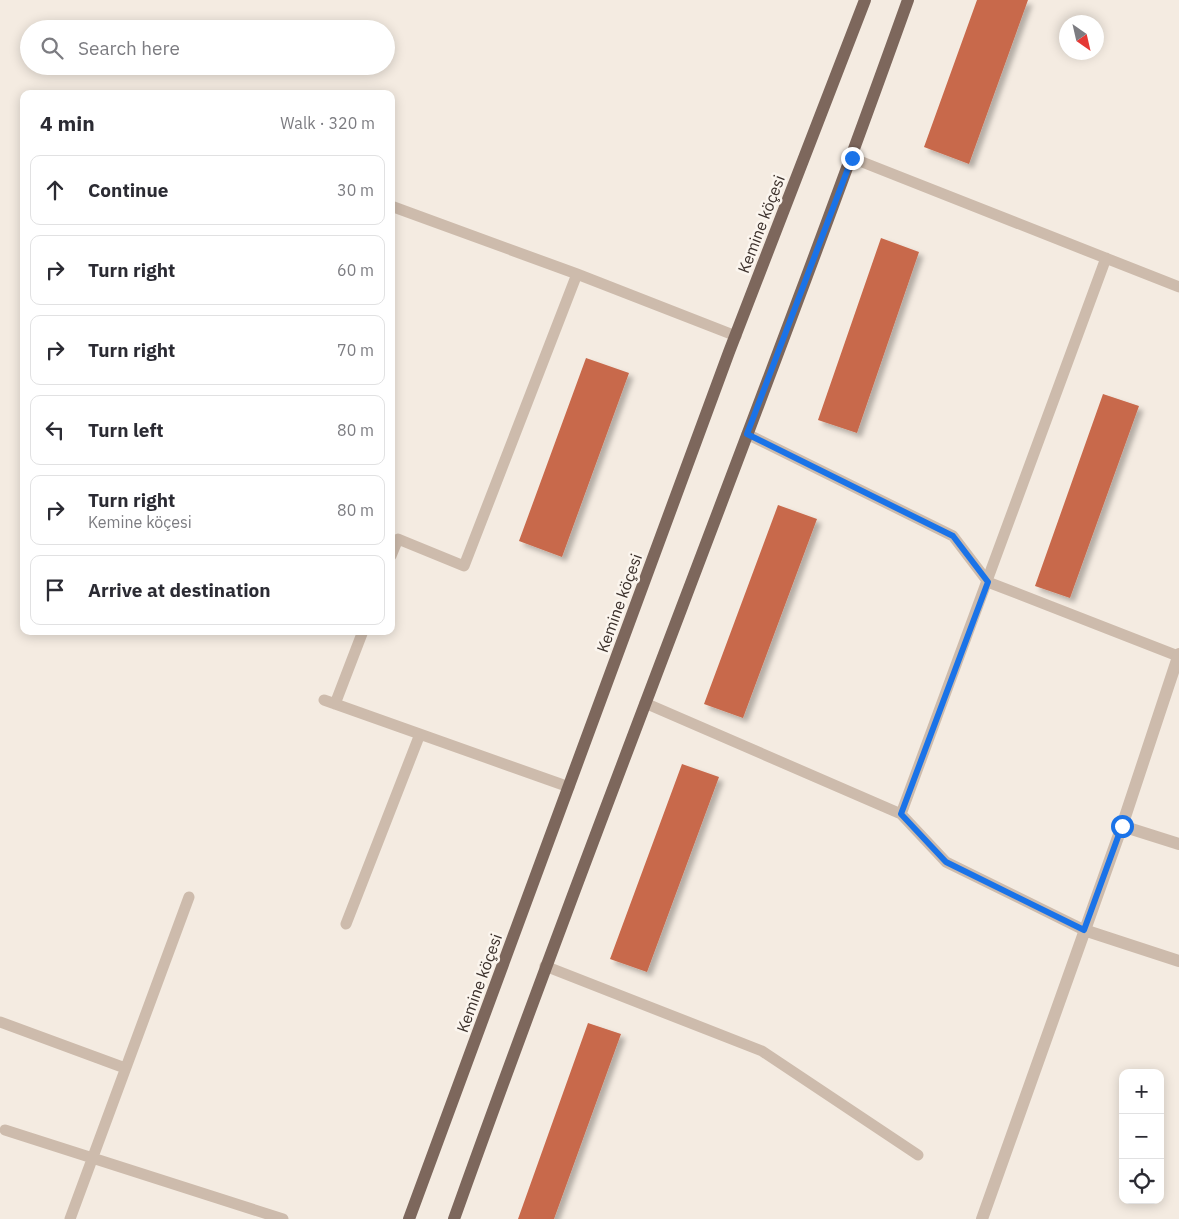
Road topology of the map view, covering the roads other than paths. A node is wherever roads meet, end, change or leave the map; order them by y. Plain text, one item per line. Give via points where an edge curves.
1 (865, 0) edge
2 (908, 0) edge
3 (852, 158) junction
4 (395, 207) edge
5 (1106, 258) junction
6 (577, 274) junction
7 (1179, 286) edge
8 (736, 336) junction
9 (747, 434) junction
10 (395, 546) edge
11 (988, 582) junction
12 (361, 635) edge
13 (1178, 655) edge
14 (645, 703) junction
15 (420, 734) junction
16 (569, 787) junction
17 (901, 814) junction
18 (1122, 826) junction
19 (1179, 844) edge
20 (189, 897) dead end
21 (346, 924) dead end
22 (1084, 930) junction
23 (1179, 962) edge
24 (546, 966) junction
25 (0, 1022) edge
26 (125, 1068) junction
27 (5, 1130) dead end
28 (918, 1155) dead end
29 (92, 1158) junction
30 (70, 1219) edge
31 (284, 1219) edge
32 (409, 1219) edge
33 (454, 1219) edge
34 (982, 1219) edge

1 - 8 main road, Kemine köçesi
2 - 3 main road
3 - 5 lane
3 - 9 main road
4 - 6 lane
5 - 7 lane
5 - 11 lane
6 - 8 lane
6 - 10 lane via 464,566 398,539
8 - 16 main road, Kemine köçesi
9 - 11 lane via 953,536
9 - 14 main road
11 - 13 lane
11 - 17 lane
12 - 15 lane via 329,702
13 - 18 street
14 - 17 lane
14 - 24 main road
15 - 16 lane
15 - 21 lane
16 - 32 main road, Kemine köçesi
17 - 22 lane via 946,862
18 - 19 street
18 - 22 street
20 - 26 lane
22 - 23 street
22 - 34 street
24 - 28 lane via 762,1051
24 - 33 main road
25 - 26 lane
26 - 29 lane
27 - 29 lane
29 - 30 lane
29 - 31 lane

